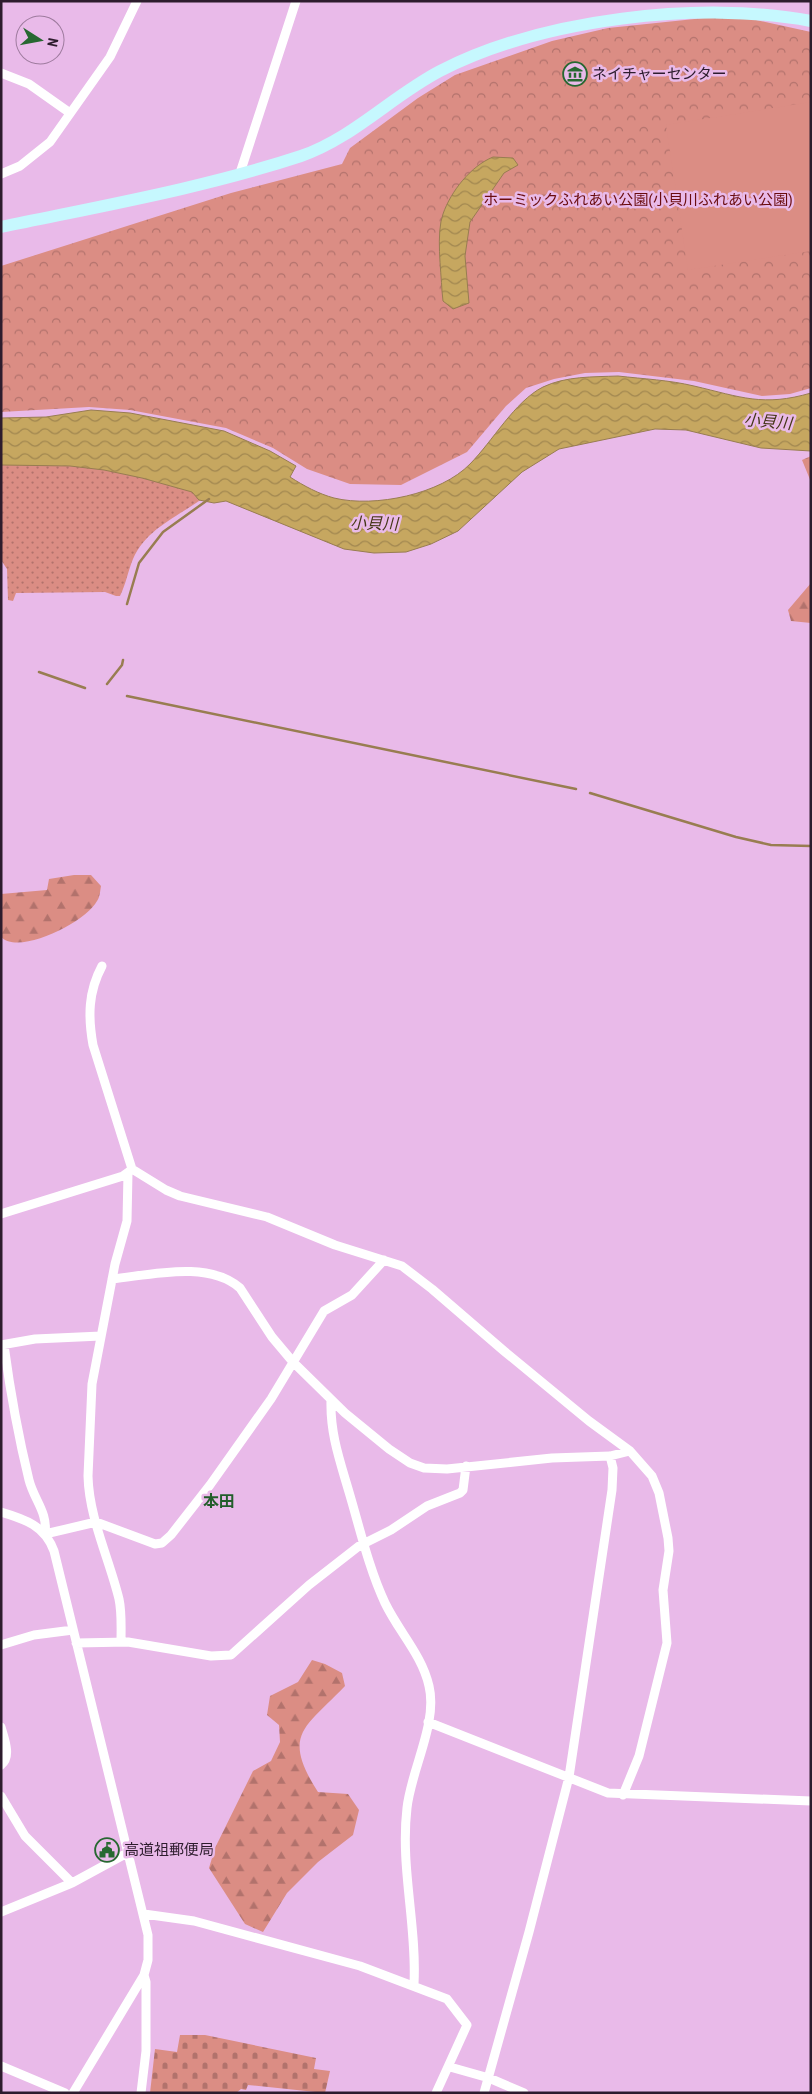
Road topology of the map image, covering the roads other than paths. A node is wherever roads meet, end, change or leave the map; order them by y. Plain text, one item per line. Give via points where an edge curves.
1 (137, 1) edge
2 (296, 1) edge
3 (639, 8) edge
4 (811, 22) edge
5 (1, 73) edge
6 (70, 113) junction
7 (240, 173) junction
8 (1, 174) edge
9 (1, 226) edge
10 (102, 966) dead end
11 (130, 1171) junction
12 (1, 1214) edge
13 (384, 1260) junction
14 (112, 1279) junction
15 (101, 1336) junction
16 (3, 1345) edge
17 (293, 1362) junction
18 (331, 1400) junction
19 (630, 1451) junction
20 (610, 1456) junction
21 (466, 1466) junction
22 (1, 1512) edge
23 (96, 1522) junction
24 (45, 1534) junction
25 (364, 1543) junction
26 (73, 1630) junction
27 (122, 1642) junction
28 (76, 1643) junction
29 (1, 1645) edge
30 (428, 1722) junction
31 (1, 1727) edge
32 (1, 1765) edge
33 (569, 1777) junction
34 (623, 1795) junction
35 (1, 1796) edge
36 (811, 1801) edge
37 (129, 1852) junction
38 (72, 1883) junction
39 (1, 1912) edge
40 (144, 1914) junction
41 (144, 1975) junction
42 (414, 1984) junction
43 (1, 2066) edge
44 (450, 2067) junction
45 (489, 2078) junction
46 (64, 2093) edge
47 (74, 2093) edge
48 (140, 2093) edge
49 (436, 2093) edge
50 (484, 2093) edge
51 (524, 2093) edge

1 - 6 street via 110,57
2 - 7 street
3 - 4 street via 734,7
3 - 7 street via 473,56 424,81 323,147
5 - 6 street via 29,84
6 - 8 street via 38,154
7 - 9 street via 153,195
10 - 11 street via 90,1000 90,1027
11 - 12 street
11 - 13 street via 180,1196 267,1217 335,1245
11 - 14 street via 127,1221
13 - 17 street via 352,1295 324,1311
13 - 19 street via 410,1272
14 - 15 street
14 - 17 street via 186,1272 226,1279 240,1288 272,1337
15 - 16 street via 35,1339
15 - 23 street via 92,1384 88,1459 88,1488
16 - 24 street via 32,1490 44,1510
17 - 18 street
17 - 23 street via 220,1471 165,1541 155,1544
18 - 21 street via 389,1450 410,1463 443,1470
18 - 25 street via 335,1447
19 - 20 street
19 - 34 street via 652,1476 659,1493 669,1551 664,1602 667,1636 661,1674 639,1756
20 - 21 street
20 - 33 street via 612,1490
21 - 25 street via 460,1493 427,1506 404,1523
22 - 24 street via 34,1524
23 - 24 street
23 - 27 street via 119,1599
24 - 26 street via 56,1560
25 - 27 street via 316,1578 231,1655 211,1656
25 - 30 street via 385,1602 420,1658 431,1696
26 - 28 street
26 - 29 street via 34,1635
27 - 28 street
28 - 37 street
30 - 33 street
30 - 42 street via 409,1790 404,1835 415,1942
31 - 32 street via 7,1755
33 - 34 street via 608,1793
33 - 45 street
34 - 36 street
35 - 38 street via 25,1836
37 - 38 street
37 - 40 street
38 - 39 street
40 - 41 street via 149,1945
40 - 42 street via 194,1921
41 - 47 street
41 - 48 street via 147,2031
42 - 44 street via 447,1998 467,2024
43 - 46 street
44 - 45 street
44 - 49 street
45 - 50 street
45 - 51 street

